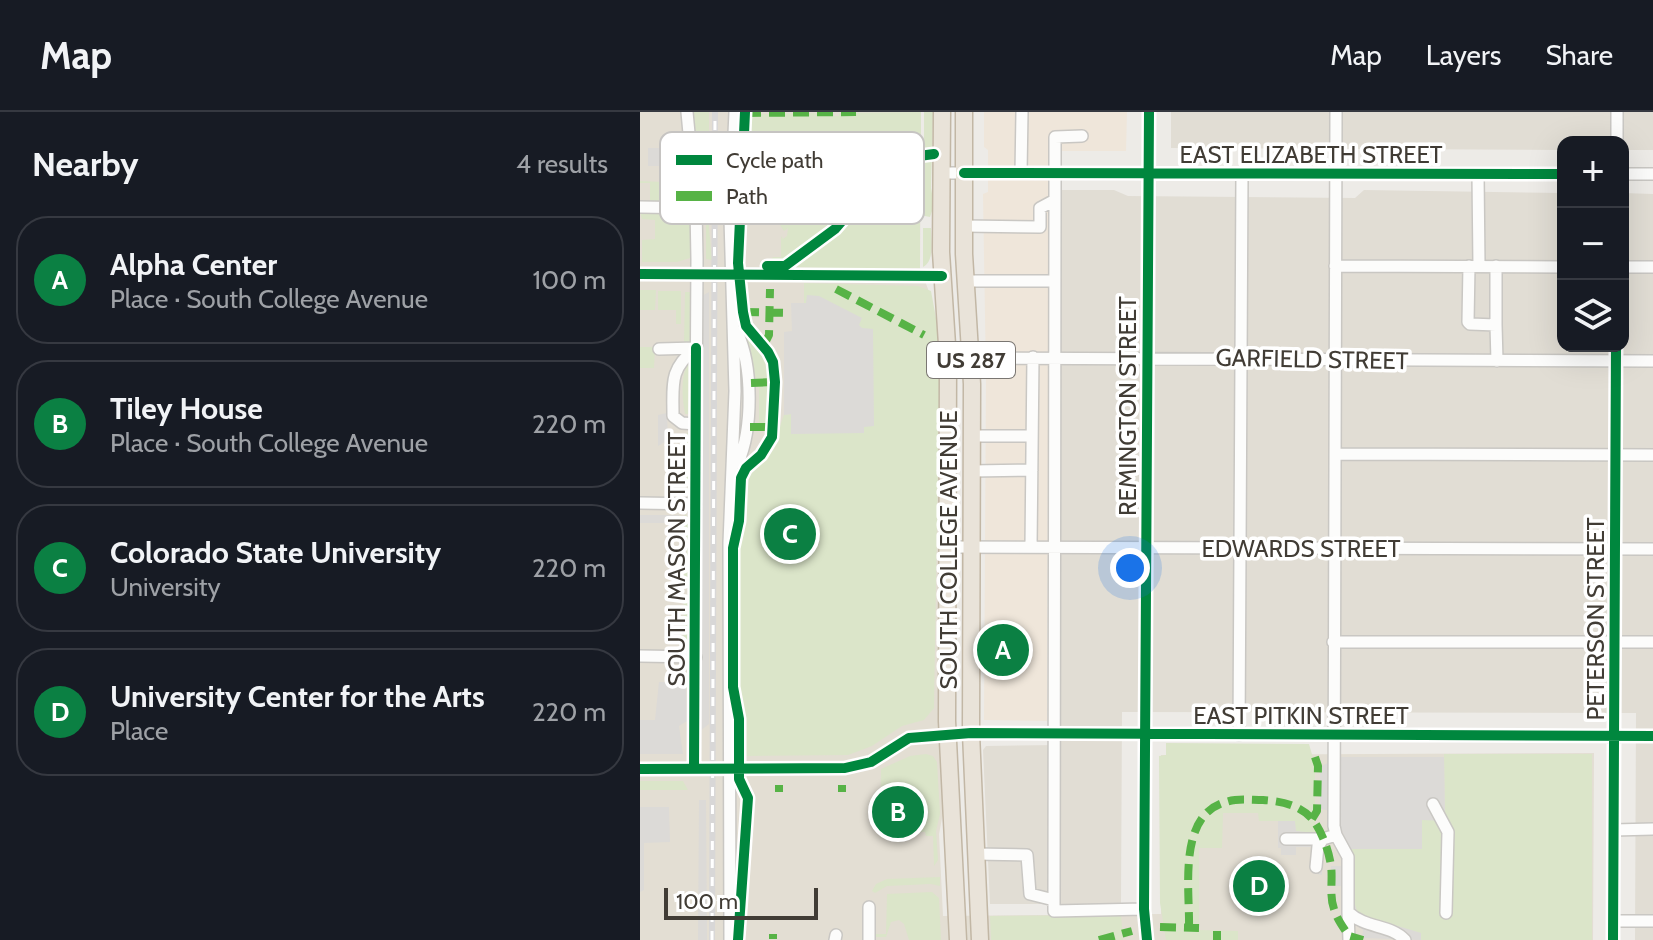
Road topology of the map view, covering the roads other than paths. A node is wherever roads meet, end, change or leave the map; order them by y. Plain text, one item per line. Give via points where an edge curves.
1 (687, 112) edge
2 (735, 112) edge
3 (942, 112) edge
4 (964, 112) edge
5 (1022, 112) edge
6 (1149, 112) edge
7 (1336, 112) edge
8 (1617, 112) edge
9 (689, 132) edge
10 (734, 132) edge
11 (1082, 136) dead end
12 (1617, 136) edge
13 (941, 173) junction
14 (964, 173) junction
15 (1021, 173) junction
16 (1336, 173) junction
17 (1055, 174) junction
18 (1149, 174) junction
19 (1242, 174) junction
20 (1478, 174) junction
21 (1557, 174) edge
22 (1629, 174) edge
23 (1653, 174) edge
24 (1055, 200) junction
25 (640, 207) edge
26 (660, 207) edge
27 (696, 224) edge
28 (730, 224) edge
29 (964, 226) junction
30 (1335, 266) junction
31 (1474, 266) junction
32 (1496, 266) junction
33 (1557, 267) edge
34 (1629, 267) edge
35 (1653, 267) edge
36 (640, 274) edge
37 (697, 274) junction
38 (731, 275) junction
39 (942, 276) junction
40 (966, 281) junction
41 (1055, 281) junction
42 (1496, 325) junction
43 (696, 348) junction
44 (659, 349) dead end
45 (1616, 352) edge
46 (1033, 357) junction
47 (1054, 357) junction
48 (1147, 357) junction
49 (971, 358) junction
50 (1240, 358) junction
51 (1336, 360) junction
52 (1497, 361) junction
53 (1653, 361) edge
54 (1616, 362) junction
55 (696, 424) junction
56 (972, 436) junction
57 (1032, 436) junction
58 (1335, 454) junction
59 (1616, 455) junction
60 (1653, 455) edge
61 (1032, 470) junction
62 (972, 471) junction
63 (640, 503) edge
64 (696, 504) junction
65 (949, 547) junction
66 (972, 547) junction
67 (1031, 547) junction
68 (1053, 547) junction
69 (1146, 548) junction
70 (1240, 548) junction
71 (1334, 548) junction
72 (1653, 549) edge
73 (1615, 550) junction
74 (1333, 642) junction
75 (1615, 642) junction
76 (1653, 642) edge
77 (640, 656) edge
78 (696, 657) junction
79 (971, 733) junction
80 (948, 734) junction
81 (1054, 734) junction
82 (1145, 735) junction
83 (1239, 735) junction
84 (1333, 735) junction
85 (1653, 736) edge
86 (1614, 737) junction
87 (640, 769) edge
88 (694, 769) junction
89 (730, 769) junction
90 (1433, 804) dead end
91 (1653, 829) edge
92 (1614, 830) junction
93 (1336, 835) junction
94 (1286, 839) dead end
95 (1323, 839) junction
96 (976, 854) junction
97 (1316, 867) dead end
98 (1054, 900) junction
99 (869, 907) dead end
100 (1144, 909) junction
101 (1348, 912) junction
102 (1446, 913) dead end
103 (1613, 921) junction
104 (1653, 921) edge
105 (730, 940) edge
106 (869, 940) edge
107 (958, 940) edge
108 (980, 940) edge
109 (1147, 940) edge
110 (1349, 940) edge
111 (1405, 940) edge
112 (1613, 940) edge

1 - 9 street, SOUTH MASON STREET
2 - 10 street
3 - 13 highway, SOUTH COLLEGE AVENUE / US 287
4 - 14 highway, SOUTH COLLEGE AVENUE / US 287
5 - 15 street
6 - 18 street, REMINGTON STREET
7 - 16 street
8 - 12 street
11 - 17 street via 1055,137
13 - 14 street, EAST ELIZABETH STREET
13 - 39 highway, SOUTH COLLEGE AVENUE / US 287
14 - 15 street, EAST ELIZABETH STREET
14 - 29 highway, SOUTH COLLEGE AVENUE / US 287
15 - 17 street, EAST ELIZABETH STREET
16 - 19 street, EAST ELIZABETH STREET
16 - 20 street, EAST ELIZABETH STREET
16 - 30 street
17 - 18 street, EAST ELIZABETH STREET
17 - 24 street
18 - 19 street, EAST ELIZABETH STREET
18 - 48 street, REMINGTON STREET
19 - 50 street
20 - 21 street, EAST ELIZABETH STREET
20 - 31 street
22 - 23 street
24 - 29 street via 1040,208 1040,227
24 - 41 street
25 - 26 street
27 - 37 street, SOUTH MASON STREET
28 - 38 street
29 - 40 highway, SOUTH COLLEGE AVENUE / US 287
30 - 31 street
30 - 51 street
31 - 32 street
31 - 42 street via 1468,322
32 - 33 street
32 - 42 street
34 - 35 street
36 - 37 street
37 - 38 street
37 - 43 street, SOUTH MASON STREET
38 - 39 street
38 - 89 street via 735,327 747,365 747,427 732,477
39 - 65 highway, SOUTH COLLEGE AVENUE / US 287
40 - 41 street
40 - 49 highway, SOUTH COLLEGE AVENUE / US 287
41 - 47 street
42 - 52 street
43 - 44 street
43 - 55 street, SOUTH MASON STREET
43 - 55 street via 672,376 673,416
45 - 54 street, PETERSON STREET
46 - 47 street, GARFIELD STREET
46 - 49 street, GARFIELD STREET
46 - 57 street
47 - 48 street, GARFIELD STREET
47 - 68 street
48 - 50 street, GARFIELD STREET
48 - 69 street, REMINGTON STREET
49 - 56 highway, SOUTH COLLEGE AVENUE / US 287
50 - 51 street, GARFIELD STREET
50 - 70 street
51 - 52 street, GARFIELD STREET
51 - 58 street
52 - 54 street, GARFIELD STREET
53 - 54 street, GARFIELD STREET
54 - 59 street, PETERSON STREET
55 - 64 street, SOUTH MASON STREET
56 - 57 street
56 - 62 highway, SOUTH COLLEGE AVENUE / US 287
57 - 61 street
58 - 59 street
58 - 71 street
59 - 60 street
59 - 73 street, PETERSON STREET
61 - 62 street
61 - 67 street
62 - 66 highway, SOUTH COLLEGE AVENUE / US 287
63 - 64 street
64 - 78 street, SOUTH MASON STREET
65 - 66 street, EDWARDS STREET
65 - 80 highway, SOUTH COLLEGE AVENUE / US 287
66 - 67 street, EDWARDS STREET
66 - 79 highway, SOUTH COLLEGE AVENUE / US 287
67 - 68 street, EDWARDS STREET
68 - 69 street, EDWARDS STREET
68 - 81 street
69 - 70 street, EDWARDS STREET
69 - 82 street, REMINGTON STREET
70 - 71 street, EDWARDS STREET
70 - 83 street
71 - 73 street, EDWARDS STREET
71 - 74 street
72 - 73 street, EDWARDS STREET
73 - 75 street, PETERSON STREET
74 - 75 street
74 - 84 street
75 - 76 street
75 - 86 street, PETERSON STREET
77 - 78 street
78 - 88 street, SOUTH MASON STREET
79 - 80 street, EAST PITKIN STREET
79 - 81 street, EAST PITKIN STREET
79 - 96 highway, SOUTH COLLEGE AVENUE / US 287
80 - 89 street, EAST PITKIN STREET via 909,738 871,762 845,768
80 - 107 highway, SOUTH COLLEGE AVENUE / US 287
81 - 82 street, EAST PITKIN STREET
81 - 98 street
82 - 83 street, EAST PITKIN STREET
82 - 100 street, REMINGTON STREET
83 - 84 street, EAST PITKIN STREET
84 - 86 street, EAST PITKIN STREET
84 - 93 street
85 - 86 street, EAST PITKIN STREET
86 - 92 street, PETERSON STREET
87 - 88 street, EAST PITKIN STREET
88 - 89 street, EAST PITKIN STREET
89 - 105 street
90 - 102 street via 1448,832
91 - 92 street
92 - 103 street, PETERSON STREET
93 - 95 street
93 - 101 street via 1348,857
94 - 95 street
95 - 97 street
96 - 98 street via 1027,855 1030,894
96 - 108 highway, SOUTH COLLEGE AVENUE / US 287
98 - 100 street via 1054,911
99 - 106 street
100 - 109 street, REMINGTON STREET
101 - 110 street
101 - 111 street
103 - 104 street
103 - 112 street, PETERSON STREET

